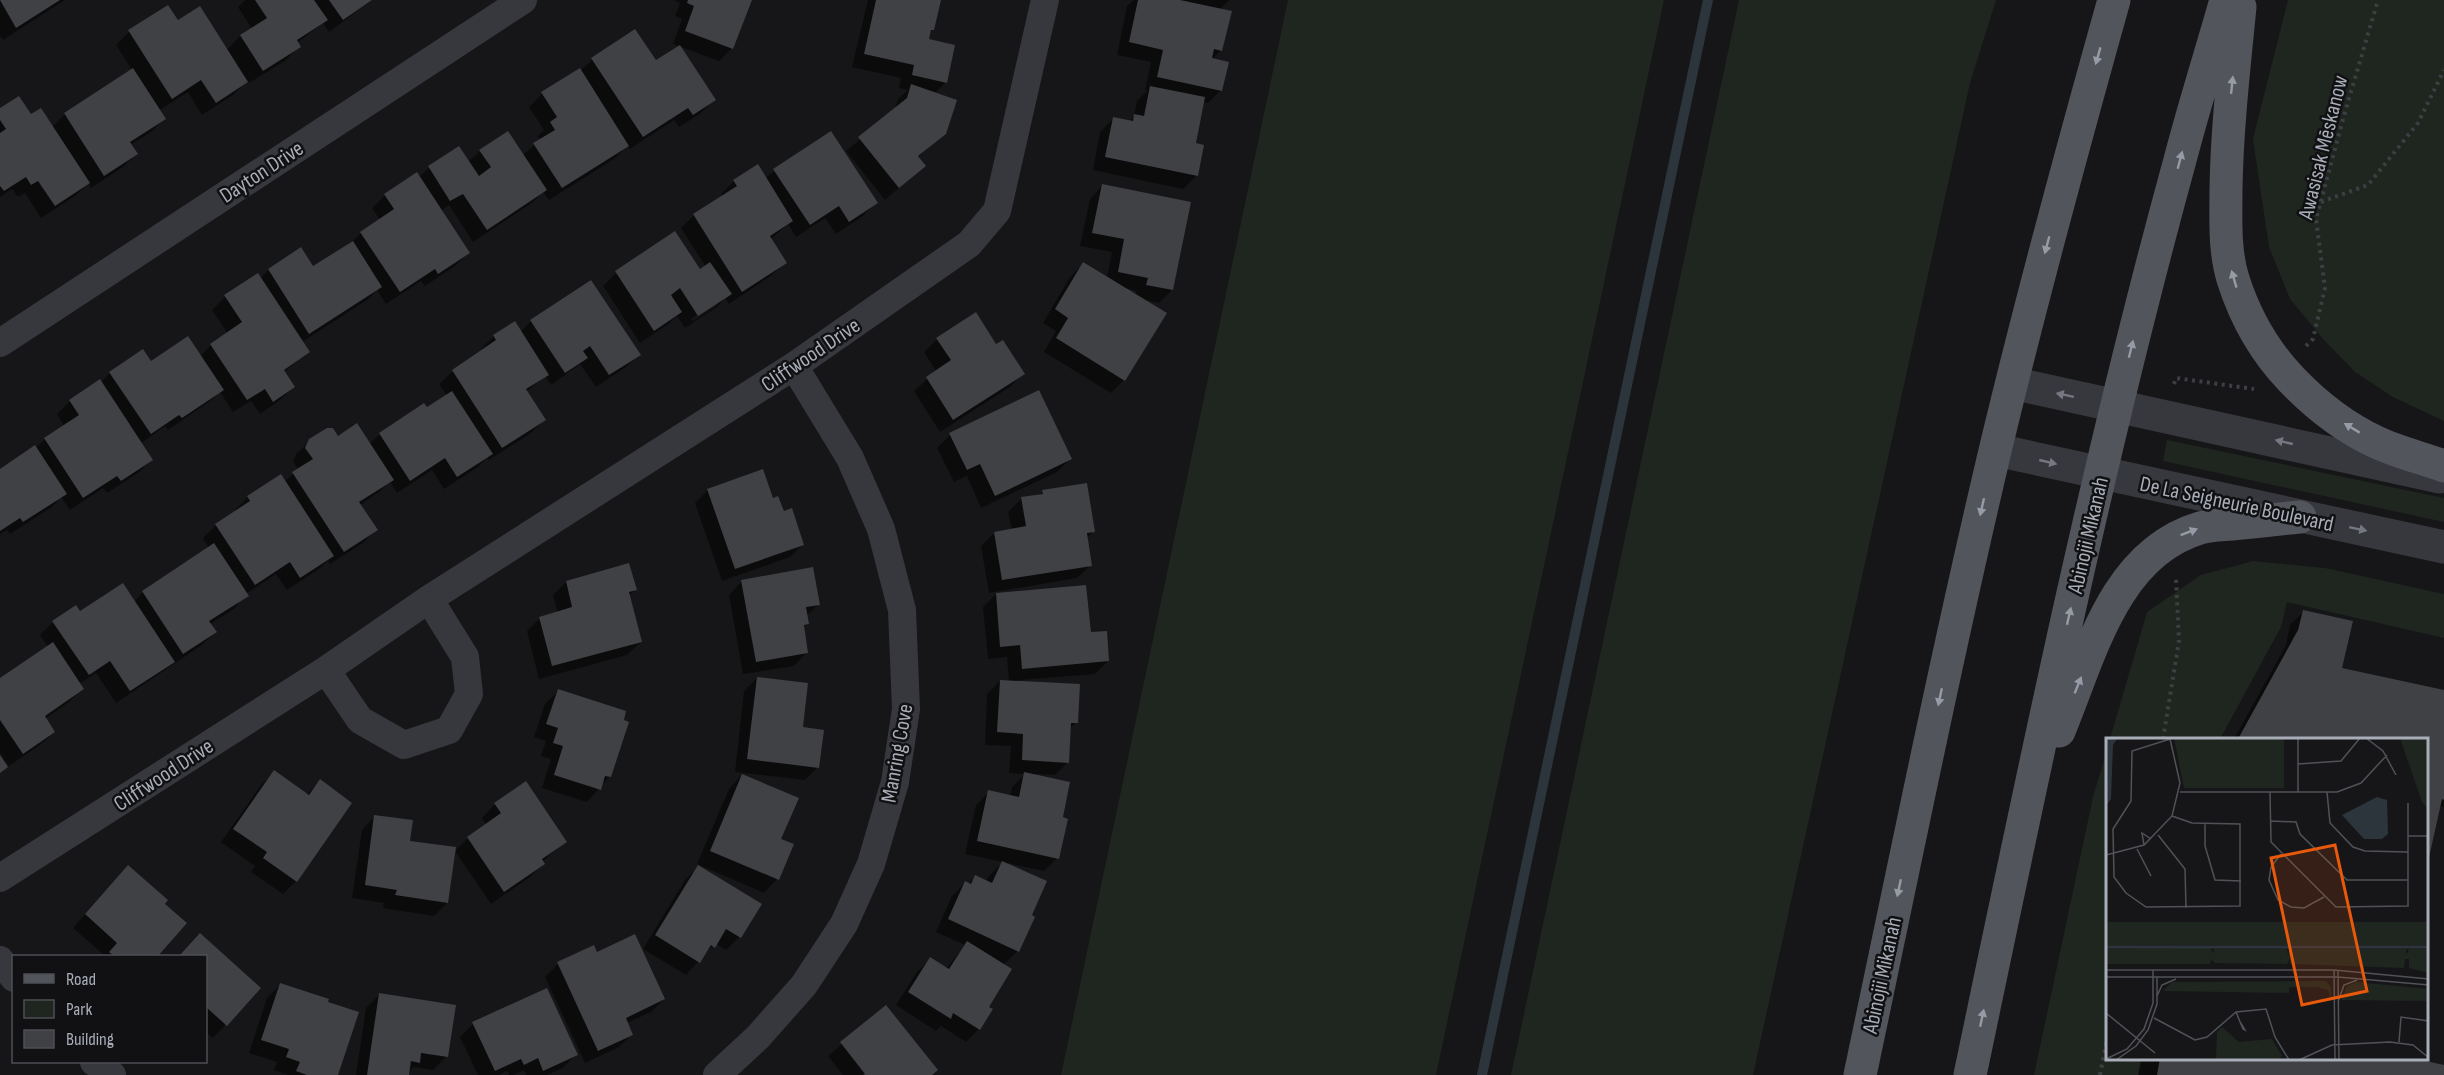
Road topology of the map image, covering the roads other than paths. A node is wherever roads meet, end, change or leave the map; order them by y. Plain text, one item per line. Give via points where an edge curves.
1 (523, 0) edge
2 (1045, 0) edge
3 (2114, 0) edge
4 (2226, 0) edge
5 (2241, 0) edge
6 (0, 343) edge
7 (794, 366) junction
8 (2012, 383) junction
9 (2117, 406) junction
10 (1996, 450) junction
11 (2444, 466) edge
12 (2101, 473) junction
13 (2444, 478) edge
14 (2300, 516) junction
15 (2444, 547) edge
16 (429, 599) junction
17 (326, 670) junction
18 (2024, 816) junction
19 (0, 878) edge
20 (0, 960) edge
21 (12, 975) edge
22 (95, 1063) edge
23 (112, 1075) edge
24 (717, 1075) edge
25 (1860, 1075) edge
26 (1970, 1075) edge

1 - 6 street, Dayton Drive
2 - 7 street, Cliffwood Drive via 997,211 969,244
3 -> 8 main road, Abinojii Mikanah
9 -> 4 main road, Abinojii Mikanah
11 -> 5 main road via 2375,442 2334,417 2281,368 2246,313 2232,277 2226,231 2227,127
7 - 16 street, Cliffwood Drive
7 - 24 street, Manring Cove via 850,458 881,529 902,610 906,709 895,782 870,864 844,924 804,985 758,1037
9 -> 8 street
8 - 10 main road, Abinojii Mikanah
9 - 12 main road, Abinojii Mikanah
13 -> 9 street
10 -> 12 street, De La Seigneurie Boulevard
10 -> 25 main road, Abinojii Mikanah
12 - 14 street, De La Seigneurie Boulevard
18 -> 12 main road, Abinojii Mikanah
14 -> 15 street, De La Seigneurie Boulevard
18 -> 14 main road via 2108,611 2125,582 2148,557 2181,535 2202,527
16 - 17 street, Cliffwood Drive
16 - 17 street via 465,657 469,694 448,730 404,745 360,720
17 - 19 street, Cliffwood Drive
26 -> 18 main road, Abinojii Mikanah
20 - 21 street
22 - 23 street

